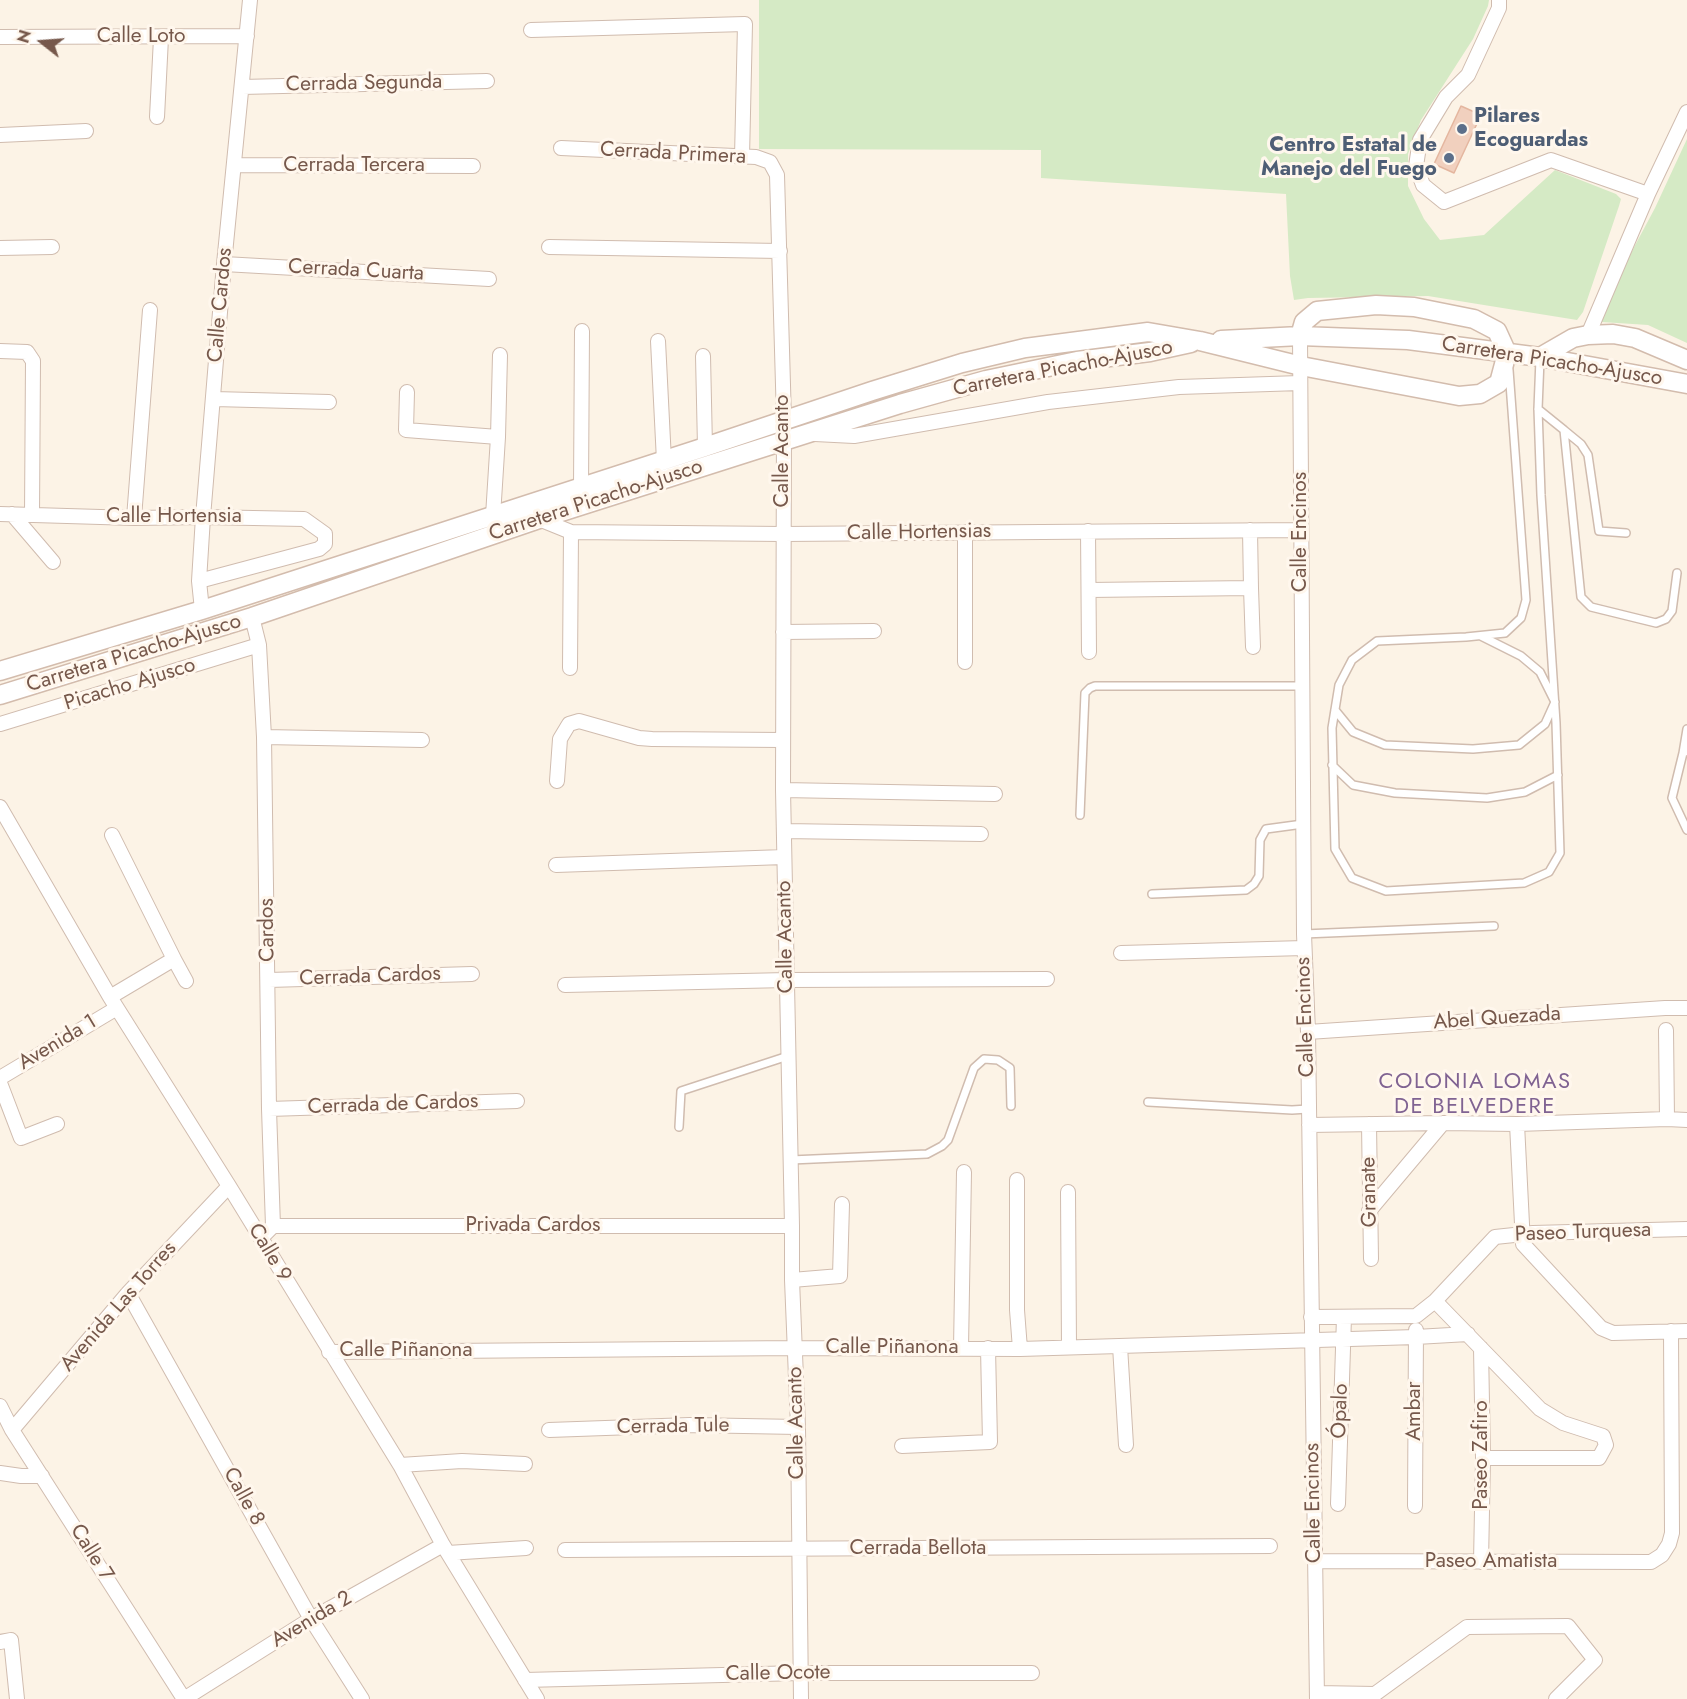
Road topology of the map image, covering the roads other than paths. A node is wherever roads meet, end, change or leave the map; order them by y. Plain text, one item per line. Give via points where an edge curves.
1 (250, 0) edge
2 (1499, 0) edge
3 (531, 30) dead end
4 (247, 36) junction
5 (0, 37) edge
6 (161, 38) junction
7 (487, 81) dead end
8 (242, 87) junction
9 (1687, 112) edge
10 (157, 117) dead end
11 (86, 131) dead end
12 (0, 135) edge
13 (561, 148) dead end
14 (742, 157) junction
15 (234, 165) junction
16 (473, 166) dead end
17 (777, 175) joint
18 (1648, 194) junction
19 (52, 247) dead end
20 (0, 248) edge
21 (549, 248) dead end
22 (780, 250) junction
23 (224, 264) junction
24 (489, 279) dead end
25 (150, 310) dead end
26 (582, 331) dead end
27 (1588, 335) junction
28 (1300, 336) junction
29 (658, 341) dead end
30 (1200, 341) junction
31 (0, 351) edge
32 (1508, 353) junction
33 (500, 355) dead end
34 (703, 356) dead end
35 (1540, 357) junction
36 (1687, 360) edge
37 (1300, 375) junction
38 (1687, 384) edge
39 (407, 392) dead end
40 (214, 399) junction
41 (329, 402) dead end
42 (1538, 409) junction
43 (784, 420) junction
44 (1564, 430) junction
45 (807, 434) junction
46 (498, 437) junction
47 (784, 441) junction
48 (705, 447) junction
49 (664, 460) junction
50 (581, 487) junction
51 (6, 514) edge
52 (32, 515) junction
53 (493, 516) junction
54 (203, 517) junction
55 (134, 518) junction
56 (539, 519) junction
57 (1250, 530) junction
58 (1301, 530) junction
59 (1088, 531) junction
60 (572, 532) junction
61 (965, 532) junction
62 (1626, 533) dead end
63 (783, 534) junction
64 (53, 562) dead end
65 (1677, 573) dead end
66 (199, 581) junction
67 (1251, 588) junction
68 (1089, 590) junction
69 (202, 610) junction
70 (252, 617) junction
71 (783, 632) junction
72 (874, 632) dead end
73 (1480, 636) junction
74 (259, 645) junction
75 (1252, 646) dead end
76 (1089, 652) dead end
77 (965, 662) dead end
78 (570, 668) dead end
79 (0, 671) edge
80 (1302, 686) junction
81 (0, 695) edge
82 (1555, 702) junction
83 (1335, 710) junction
84 (0, 724) edge
85 (1687, 729) edge
86 (264, 737) junction
87 (422, 740) dead end
88 (783, 740) junction
89 (1685, 752) edge
90 (1332, 765) junction
91 (1558, 775) junction
92 (557, 781) dead end
93 (783, 790) junction
94 (995, 794) dead end
95 (0, 807) edge
96 (1080, 815) dead end
97 (1303, 824) junction
98 (1687, 830) edge
99 (784, 831) junction
100 (981, 834) dead end
101 (112, 835) dead end
102 (784, 857) junction
103 (556, 865) dead end
104 (1152, 894) dead end
105 (1494, 926) dead end
106 (1304, 941) junction
107 (1121, 953) dead end
108 (174, 959) junction
109 (472, 974) dead end
110 (1047, 979) dead end
111 (269, 980) junction
112 (787, 980) junction
113 (186, 981) dead end
114 (565, 985) dead end
115 (113, 1003) junction
116 (1687, 1008) edge
117 (1666, 1030) dead end
118 (1308, 1032) junction
119 (788, 1056) junction
120 (0, 1078) edge
121 (0, 1083) edge
122 (517, 1101) dead end
123 (1148, 1102) dead end
124 (1011, 1107) dead end
125 (270, 1108) junction
126 (1308, 1109) junction
127 (1667, 1119) junction
128 (1687, 1120) edge
129 (1443, 1123) junction
130 (57, 1124) dead end
131 (1369, 1124) junction
132 (1517, 1124) junction
133 (1309, 1125) junction
134 (679, 1127) dead end
135 (791, 1160) junction
136 (964, 1172) dead end
137 (1017, 1180) dead end
138 (229, 1186) junction
139 (1068, 1192) dead end
140 (842, 1204) dead end
141 (1370, 1211) junction
142 (273, 1226) junction
143 (792, 1226) junction
144 (1687, 1229) edge
145 (1521, 1234) junction
146 (261, 1238) junction
147 (1371, 1259) dead end
148 (792, 1280) junction
149 (128, 1293) junction
150 (1435, 1301) junction
151 (1416, 1316) junction
152 (1311, 1317) junction
153 (1344, 1317) junction
154 (1671, 1331) junction
155 (1687, 1331) edge
156 (1468, 1334) junction
157 (1416, 1337) junction
158 (1315, 1340) junction
159 (1344, 1340) junction
160 (1120, 1346) junction
161 (1069, 1347) junction
162 (796, 1348) junction
163 (962, 1348) junction
164 (988, 1348) junction
165 (1481, 1348) junction
166 (1020, 1349) junction
167 (328, 1352) junction
168 (0, 1406) edge
169 (798, 1427) junction
170 (12, 1430) junction
171 (549, 1430) dead end
172 (1126, 1445) dead end
173 (902, 1446) dead end
174 (1483, 1458) junction
175 (525, 1464) dead end
176 (400, 1465) junction
177 (0, 1473) edge
178 (42, 1476) junction
179 (1338, 1504) dead end
180 (1415, 1506) dead end
181 (1270, 1546) dead end
182 (526, 1548) dead end
183 (445, 1549) junction
184 (565, 1550) dead end
185 (799, 1550) junction
186 (1316, 1561) junction
187 (1481, 1562) junction
188 (311, 1619) junction
189 (5, 1641) edge
190 (1032, 1672) dead end
191 (801, 1673) junction
192 (525, 1680) junction
193 (1317, 1696) edge
194 (1377, 1697) edge
195 (17, 1699) edge
196 (184, 1699) edge
197 (362, 1699) edge
198 (537, 1699) edge
199 (801, 1699) edge
200 (1556, 1699) edge

1 - 4 street, Calle Cardos
2 - 18 street via 1499,8 1468,75 1446,97 1420,140 1416,166 1423,185 1444,202 1551,160
3 - 14 street via 745,24
4 - 6 street, Calle Loto
4 - 8 street, Calle Cardos
5 - 6 street, Calle Loto
6 - 10 street
7 - 8 street, Cerrada Segunda
8 - 15 street, Calle Cardos
9 - 18 street
11 - 12 street
13 - 14 street, Cerrada Primera
14 - 17 street, Cerrada Primera via 770,162
15 - 16 street, Cerrada Tercera
15 - 23 street, Calle Cardos
17 - 22 street, Calle Acanto
18 - 27 street
19 - 20 street
21 - 22 street
22 - 43 street, Calle Acanto
23 - 24 street, Cerrada Cuarta
23 - 40 street, Calle Cardos
25 - 55 street
26 - 50 street
27 - 35 main road via 1573,338
27 - 36 main road via 1635,338
28 - 30 main road, Carretera Picacho-Ajusco
28 - 32 main road, Carretera Picacho-Ajusco via 1408,340
28 - 32 main road via 1304,322 1317,311 1414,307 1474,320 1497,331
28 - 37 street, Calle Encinos
29 - 49 street
30 - 37 main road
30 - 43 main road, Carretera Picacho-Ajusco via 1148,332 1025,348 962,363
30 - 45 main road, Carretera Picacho-Ajusco via 986,380
31 - 52 street via 27,352 33,361
32 - 35 main road, Carretera Picacho-Ajusco
32 - 37 main road via 1499,383 1480,394 1459,396
32 - 73 lane via 1526,600 1521,618 1505,633
33 - 46 street
34 - 48 street
35 - 38 main road, Carretera Picacho-Ajusco
35 - 42 lane
37 - 45 street via 1048,402 854,436
37 - 58 street, Calle Encinos
39 - 46 street via 406,430
40 - 41 street
40 - 54 street, Calle Cardos
42 - 44 lane
42 - 82 lane
43 - 47 street, Calle Acanto
43 - 48 main road, Carretera Picacho-Ajusco
44 - 62 lane via 1588,455 1599,531
44 - 65 lane via 1581,597 1591,607 1656,623 1672,611
45 - 47 main road, Carretera Picacho-Ajusco
46 - 53 street
47 - 56 main road, Carretera Picacho-Ajusco
47 - 63 street, Calle Acanto
48 - 49 main road, Carretera Picacho-Ajusco
49 - 50 main road, Carretera Picacho-Ajusco
50 - 53 main road, Carretera Picacho-Ajusco
51 - 52 street, Calle Hortensia
51 - 64 street
52 - 55 street, Calle Hortensia
53 - 69 main road, Carretera Picacho-Ajusco
54 - 55 street, Calle Hortensia
54 - 66 street, Calle Cardos
54 - 66 street, Calle Hortensia via 304,519 325,534 326,544
56 - 60 street, Calle Hortensias
56 - 70 main road, Carretera Picacho-Ajusco
57 - 58 street, Calle Hortensias
57 - 59 street, Calle Hortensias
57 - 67 street
58 - 80 street, Calle Encinos
59 - 61 street, Calle Hortensias
59 - 68 street
60 - 63 street, Calle Hortensias
60 - 78 street
61 - 63 street, Calle Hortensias
61 - 77 street
63 - 71 street, Calle Acanto
66 - 69 street, Calle Cardos
67 - 68 street
67 - 75 street
68 - 76 street
69 - 79 main road, Carretera Picacho-Ajusco
70 - 74 street, Cardos
70 - 81 main road, Carretera Picacho-Ajusco
71 - 72 street
71 - 88 street, Calle Acanto
73 - 82 lane via 1521,656 1540,672
73 - 83 lane via 1377,641 1352,660 1339,685
74 - 84 street, Picacho Ajusco
74 - 86 street, Cardos
80 - 96 lane via 1090,688 1085,693
80 - 97 street, Calle Encinos
82 - 83 lane via 1545,724 1519,745 1473,749 1385,745 1353,732
82 - 91 lane
83 - 90 lane
85 - 89 lane
86 - 87 street
86 - 111 street, Cardos
88 - 92 street via 639,738 579,721 569,724 560,739
88 - 93 street, Calle Acanto
89 - 98 lane via 1672,798
90 - 91 lane via 1353,785 1395,793 1487,798 1525,792
90 - 91 lane via 1335,849 1352,878 1386,891 1524,883 1549,872 1560,853
93 - 94 street
93 - 99 street, Calle Acanto
95 - 115 street, Calle 9
97 - 104 lane via 1266,829 1260,840 1259,876 1246,890
97 - 106 street, Calle Encinos
99 - 100 street
99 - 102 street, Calle Acanto
101 - 108 street
102 - 103 street
102 - 112 street, Calle Acanto
105 - 106 lane
106 - 107 street
106 - 118 street, Calle Encinos
108 - 113 street
108 - 115 street, Avenida 1
109 - 111 street, Cerrada Cardos
110 - 112 street
111 - 125 street, Cardos
112 - 114 street
112 - 119 street, Calle Acanto
115 - 120 street, Avenida 1
115 - 138 street, Calle 9
116 - 118 street, Abel Quezada
117 - 127 street
118 - 126 street, Calle Encinos
119 - 134 lane via 681,1091
119 - 135 street, Calle Acanto
121 - 130 street via 21,1138
122 - 125 street, Cerrada de Cardos
123 - 126 lane
124 - 135 lane via 1010,1068 998,1060 984,1059 974,1068 948,1140 927,1155
125 - 142 street, Cardos
126 - 133 street, Calle Encinos
127 - 128 street
127 - 132 street
129 - 131 street
129 - 132 street
129 - 141 street
131 - 133 street
131 - 141 street, Granate
132 - 145 street
133 - 152 street, Calle Encinos
135 - 143 street, Calle Acanto
136 - 163 street
137 - 166 street
138 - 146 street, Calle 9
138 - 149 street, Avenida Las Torres
139 - 161 street
140 - 148 street via 840,1276
141 - 147 street, Granate
142 - 143 street, Privada Cardos
142 - 146 street
143 - 148 street, Calle Acanto
144 - 145 street, Paseo Turquesa
145 - 150 street, Paseo Turquesa via 1495,1237
145 - 154 street via 1523,1244 1601,1328 1613,1333
146 - 167 street, Calle 9
148 - 162 street, Calle Acanto
149 - 170 street, Avenida Las Torres
149 - 188 street, Calle 8
150 - 151 street, Paseo Turquesa
150 - 156 street
151 - 153 street
151 - 157 street, Ambar
152 - 153 street
152 - 158 street, Calle Encinos
153 - 159 street, Ópalo
154 - 155 street
154 - 187 street, Paseo Amatista via 1672,1533 1662,1556 1651,1562
156 - 157 street
156 - 165 street
157 - 159 street
157 - 180 street, Ambar
158 - 159 street
158 - 160 street, Calle Piñanona
158 - 186 street, Calle Encinos
159 - 179 street, Ópalo
160 - 161 street, Calle Piñanona
160 - 172 street
161 - 166 street, Calle Piñanona
162 - 163 street, Calle Piñanona
162 - 167 street, Calle Piñanona
162 - 169 street, Calle Acanto
163 - 164 street, Calle Piñanona
164 - 166 street, Calle Piñanona
164 - 173 street via 990,1442
165 - 174 street, Paseo Zafiro
165 - 174 street via 1540,1409 1563,1423 1603,1436 1606,1445 1599,1458
167 - 176 street, Calle 9
168 - 170 street, Calle 7
169 - 171 street, Cerrada Tule via 690,1425
169 - 185 street, Calle Acanto
170 - 178 street, Calle 7
174 - 187 street, Paseo Zafiro
175 - 176 street via 462,1461
176 - 183 street, Calle 9
177 - 178 street
178 - 196 street, Calle 7
181 - 185 street, Cerrada Bellota
182 - 183 street
183 - 188 street, Avenida 2
183 - 192 street, Calle 9
184 - 185 street, Cerrada Bellota
185 - 191 street, Calle Acanto
186 - 187 street, Paseo Amatista
186 - 193 street, Calle Encinos
188 - 196 street, Avenida 2
188 - 197 street, Calle 8
189 - 195 street
190 - 191 street, Calle Ocote
191 - 192 street, Calle Ocote
191 - 199 street, Calle Acanto
192 - 198 street, Calle 9
193 - 194 street
194 - 200 street via 1467,1627 1568,1626 1595,1660

